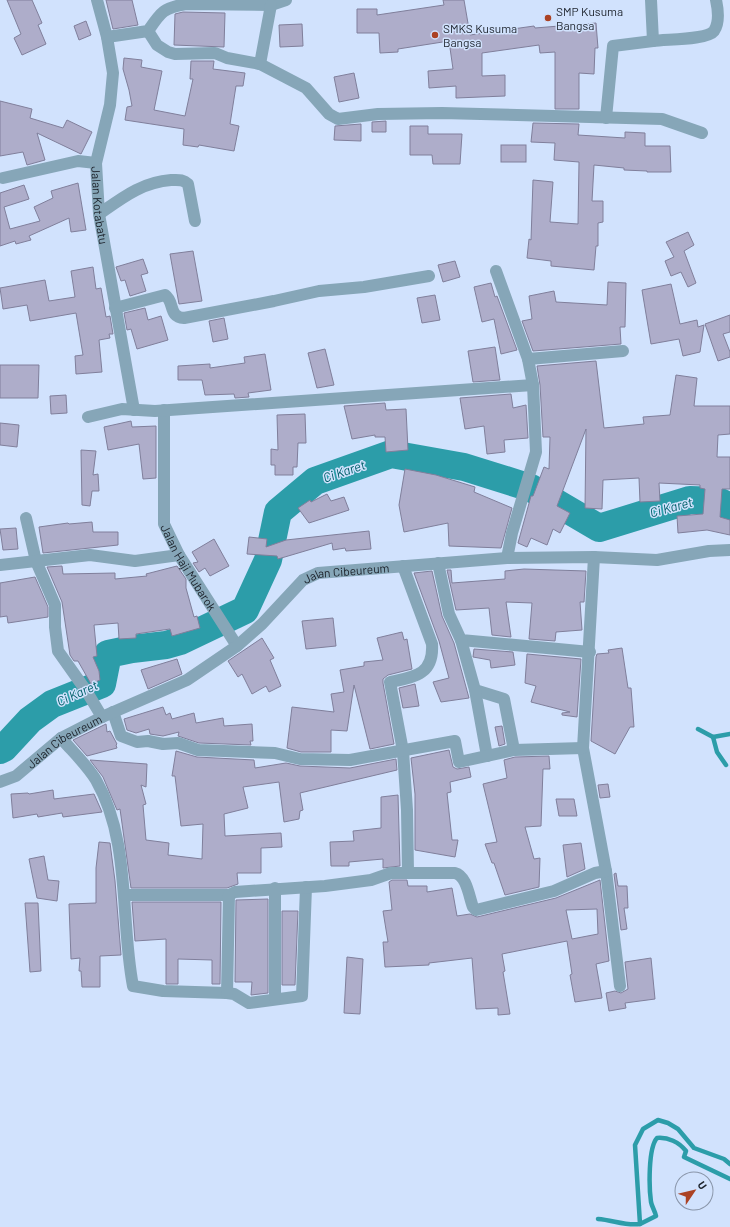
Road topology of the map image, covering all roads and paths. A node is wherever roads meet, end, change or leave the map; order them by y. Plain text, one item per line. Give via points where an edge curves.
1 (97, 0) edge
2 (286, 0) edge
3 (651, 0) edge
4 (716, 0) edge
5 (271, 5) junction
6 (148, 30) junction
7 (107, 37) junction
8 (653, 41) junction
9 (260, 64) junction
10 (606, 118) junction
11 (702, 133) dead end
12 (96, 163) junction
13 (3, 178) dead end
14 (99, 214) junction
15 (195, 221) dead end
16 (496, 272) dead end
17 (429, 276) dead end
18 (115, 308) junction
19 (623, 351) dead end
20 (528, 359) junction
21 (533, 385) junction
22 (134, 410) junction
23 (164, 410) junction
24 (88, 417) dead end
25 (26, 518) dead end
26 (730, 550) edge
27 (179, 555) junction
28 (594, 557) junction
29 (508, 558) junction
30 (36, 561) junction
31 (438, 564) junction
32 (0, 565) edge
33 (403, 566) junction
34 (461, 640) junction
35 (237, 646) junction
36 (590, 652) junction
37 (475, 690) junction
38 (114, 712) junction
39 (102, 717) junction
40 (61, 738) junction
41 (583, 748) junction
42 (514, 750) junction
43 (403, 751) junction
44 (487, 756) junction
45 (0, 782) edge
46 (606, 871) junction
47 (408, 872) junction
48 (306, 887) junction
49 (275, 888) junction
50 (125, 894) junction
51 (229, 895) junction
52 (620, 986) dead end
53 (227, 993) junction
54 (275, 999) junction

1 - 7 street, Jalan Kotabatu
2 - 5 street
3 - 8 street
4 - 8 street via 719,13 714,31 710,34 702,37
5 - 6 street via 186,4 159,14
5 - 9 street
6 - 7 street
6 - 9 street via 156,44 168,52 215,53 227,58
7 - 12 street, Jalan Kotabatu via 112,73 110,105
8 - 10 street via 612,46
9 - 10 street via 306,88 329,114 338,119 378,114 442,113
10 - 11 street via 667,120
12 - 13 street via 78,161
12 - 14 street, Jalan Kotabatu
14 - 15 street via 142,186 165,180 185,180
14 - 18 street, Jalan Kotabatu
16 - 20 street
17 - 18 street via 364,287 319,291 184,318 173,313 169,298 165,295
18 - 22 street, Jalan Kotabatu
19 - 20 street
20 - 21 street
21 - 23 street
21 - 29 street via 536,447 534,461 512,532
22 - 23 street
22 - 24 street via 122,409
23 - 27 street, Jalan Haji Mubarok via 163,514 168,534
25 - 30 street
26 - 28 street, Jalan Cibeureum via 657,560
27 - 30 street via 135,561 99,555
27 - 35 street, Jalan Haji Mubarok
28 - 29 street, Jalan Cibeureum
28 - 36 street
29 - 31 street, Jalan Cibeureum
30 - 32 street
30 - 39 street via 55,605 58,651
31 - 33 street, Jalan Cibeureum
31 - 34 street via 450,614
33 - 35 street, Jalan Cibeureum via 318,573 307,578
33 - 43 street via 432,644 433,655 419,676 390,682
34 - 36 street
34 - 37 street
35 - 38 street, Jalan Cibeureum via 187,680
36 - 41 street
37 - 42 street via 504,699
37 - 44 street
38 - 39 street, Jalan Cibeureum
38 - 43 street via 121,736 137,742 178,744 198,750 275,753 300,760 343,760
39 - 40 street, Jalan Cibeureum
40 - 45 street, Jalan Cibeureum via 16,776
40 - 50 street via 96,779 114,827
41 - 42 street
41 - 46 street
42 - 44 street
43 - 44 street via 455,741 459,762
43 - 47 street
46 - 47 street via 595,873 554,891 476,910 460,875
46 - 52 street
47 - 48 street via 391,873 371,880
48 - 49 street
48 - 54 street via 302,996
49 - 51 street via 235,892
49 - 54 street
50 - 51 street
50 - 53 street via 126,940 133,986 163,991
51 - 53 street
53 - 54 street via 249,1003

